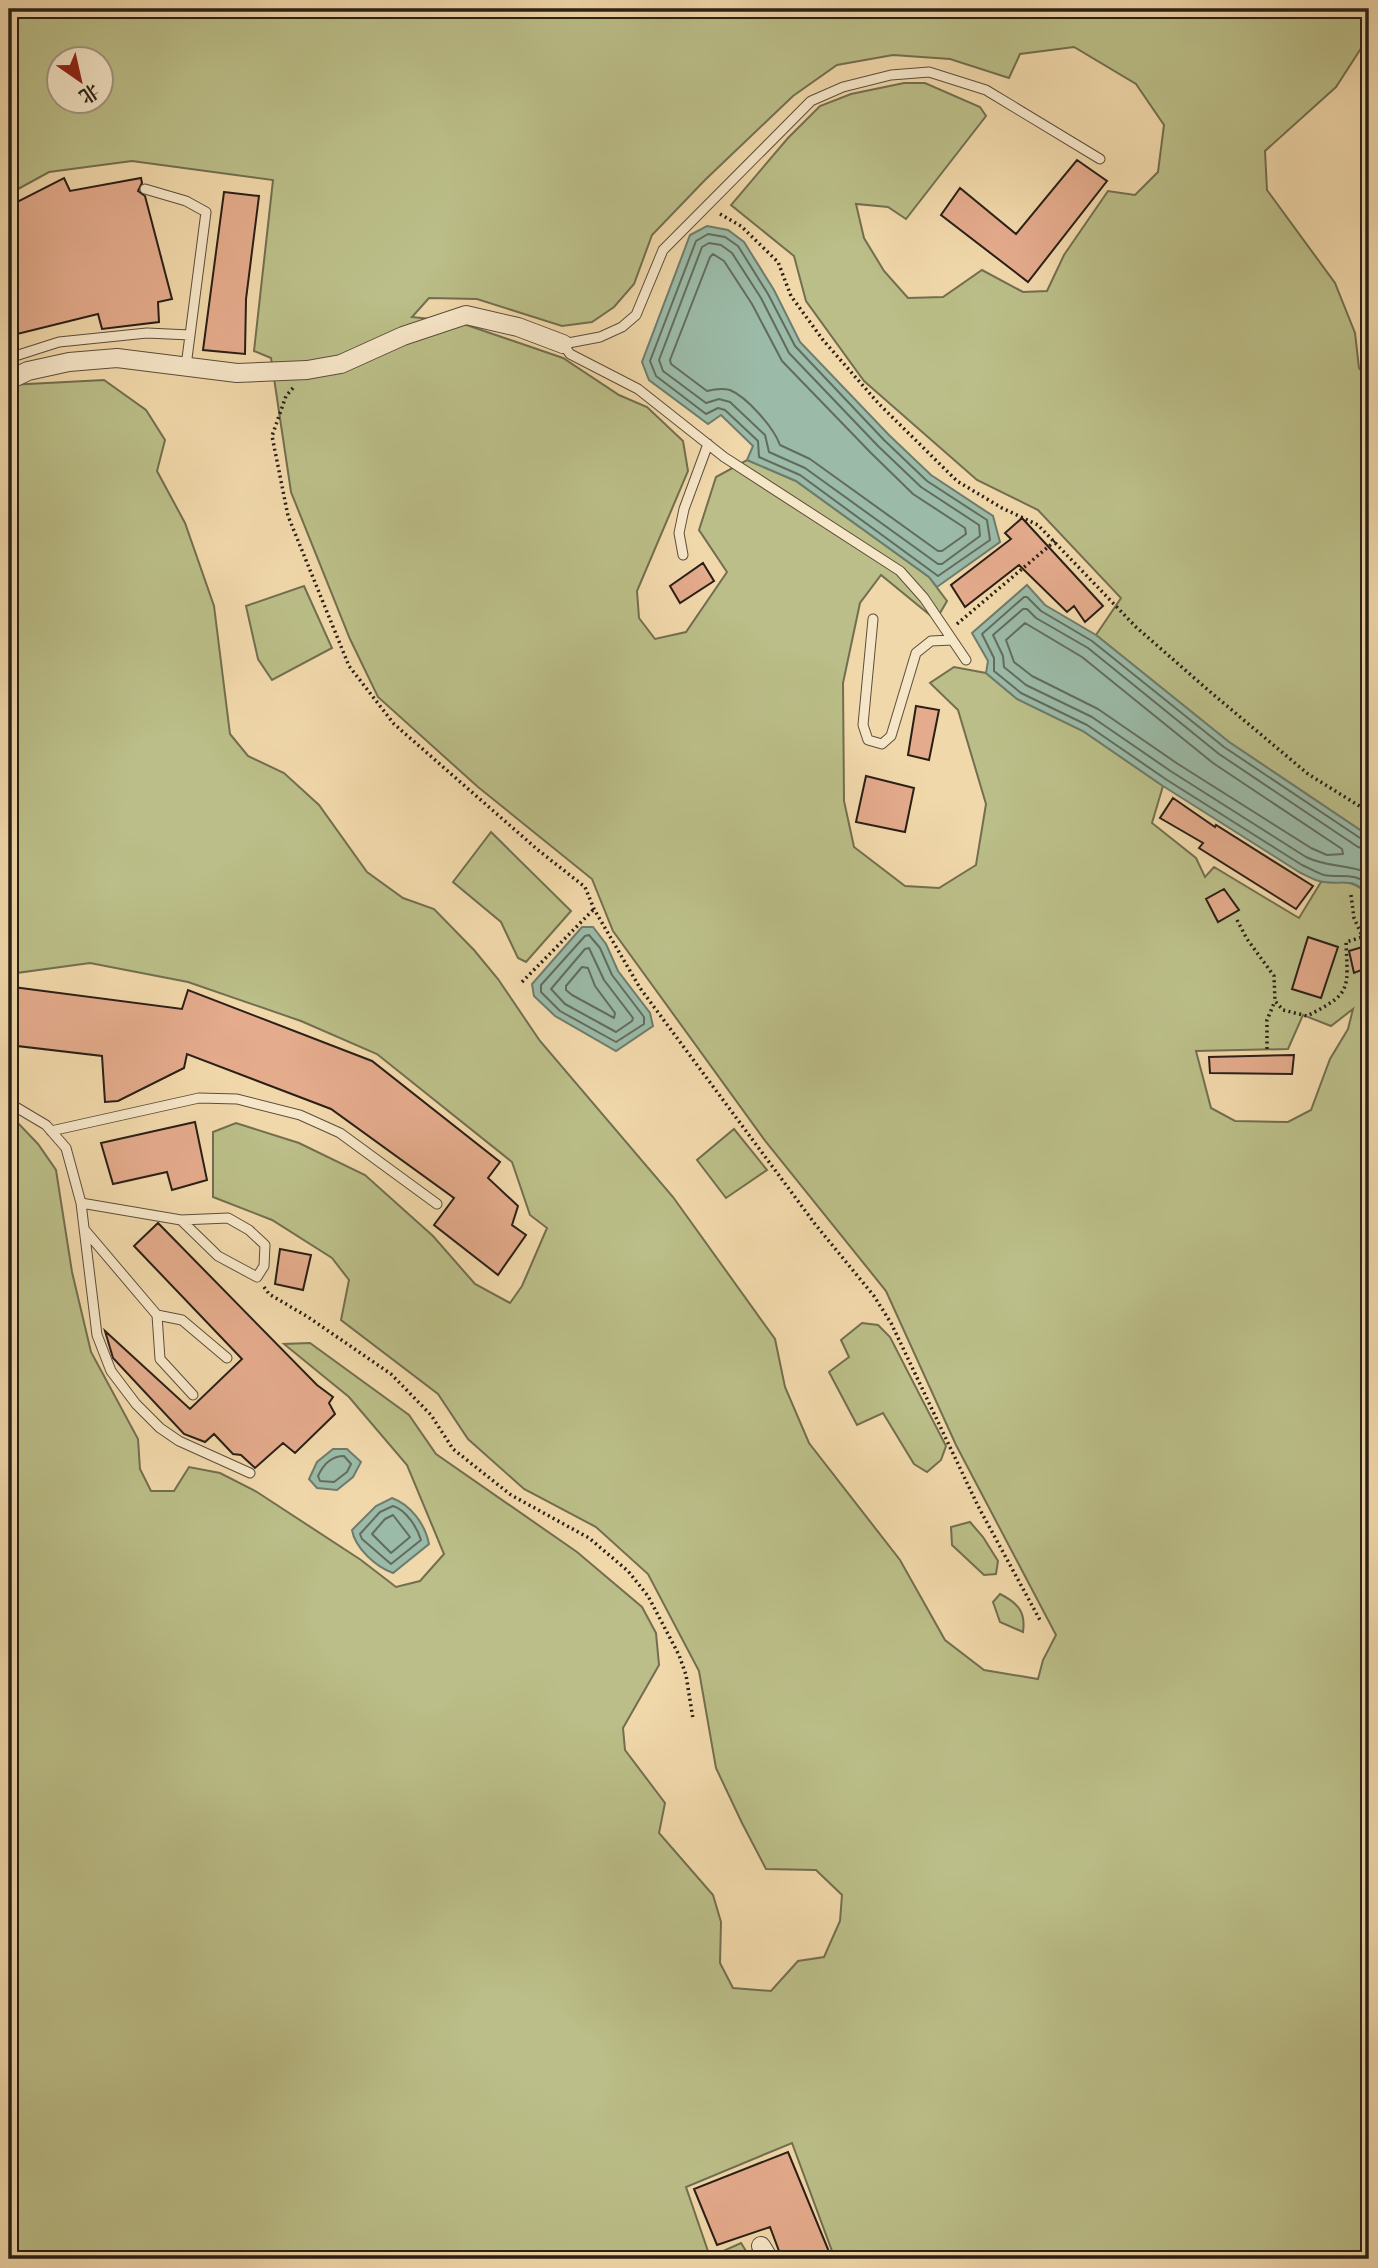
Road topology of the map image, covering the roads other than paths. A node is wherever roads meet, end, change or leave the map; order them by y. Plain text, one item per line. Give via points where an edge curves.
1 (1100, 159) dead end
2 (145, 189) dead end
3 (190, 335) junction
4 (563, 344) junction
5 (9, 358) edge
6 (186, 366) junction
7 (9, 380) edge
8 (708, 444) junction
9 (683, 555) dead end
10 (873, 619) dead end
11 (952, 640) junction
12 (966, 660) dead end
13 (9, 1103) edge
14 (51, 1131) junction
15 (81, 1203) junction
16 (437, 1204) dead end
17 (181, 1220) junction
18 (84, 1229) junction
19 (157, 1315) junction
20 (226, 1358) dead end
21 (193, 1395) dead end
22 (250, 1473) dead end

1 - 4 lane via 986,90 929,72 891,75 843,87 811,101 663,250 636,315 600,337
2 - 3 lane via 206,212
3 - 5 lane via 147,333 59,342
3 - 6 lane
4 - 6 street via 466,315 341,363 307,370 237,373
4 - 8 lane via 570,354 638,389
6 - 7 street via 117,358 69,362
8 - 9 lane via 684,509 679,533
8 - 11 lane via 900,571
10 - 11 lane via 863,725 868,740 881,744 891,736 916,653 931,641
11 - 12 lane
13 - 14 lane
14 - 15 lane via 66,1148
14 - 16 lane via 199,1098 237,1099 300,1115 340,1133
15 - 17 lane
15 - 18 lane
17 - 17 lane via 218,1256 257,1277 264,1266 265,1245 249,1230 228,1218
18 - 19 lane
18 - 22 lane via 97,1335 111,1371 160,1428
19 - 20 lane via 182,1320
19 - 21 lane via 160,1359

